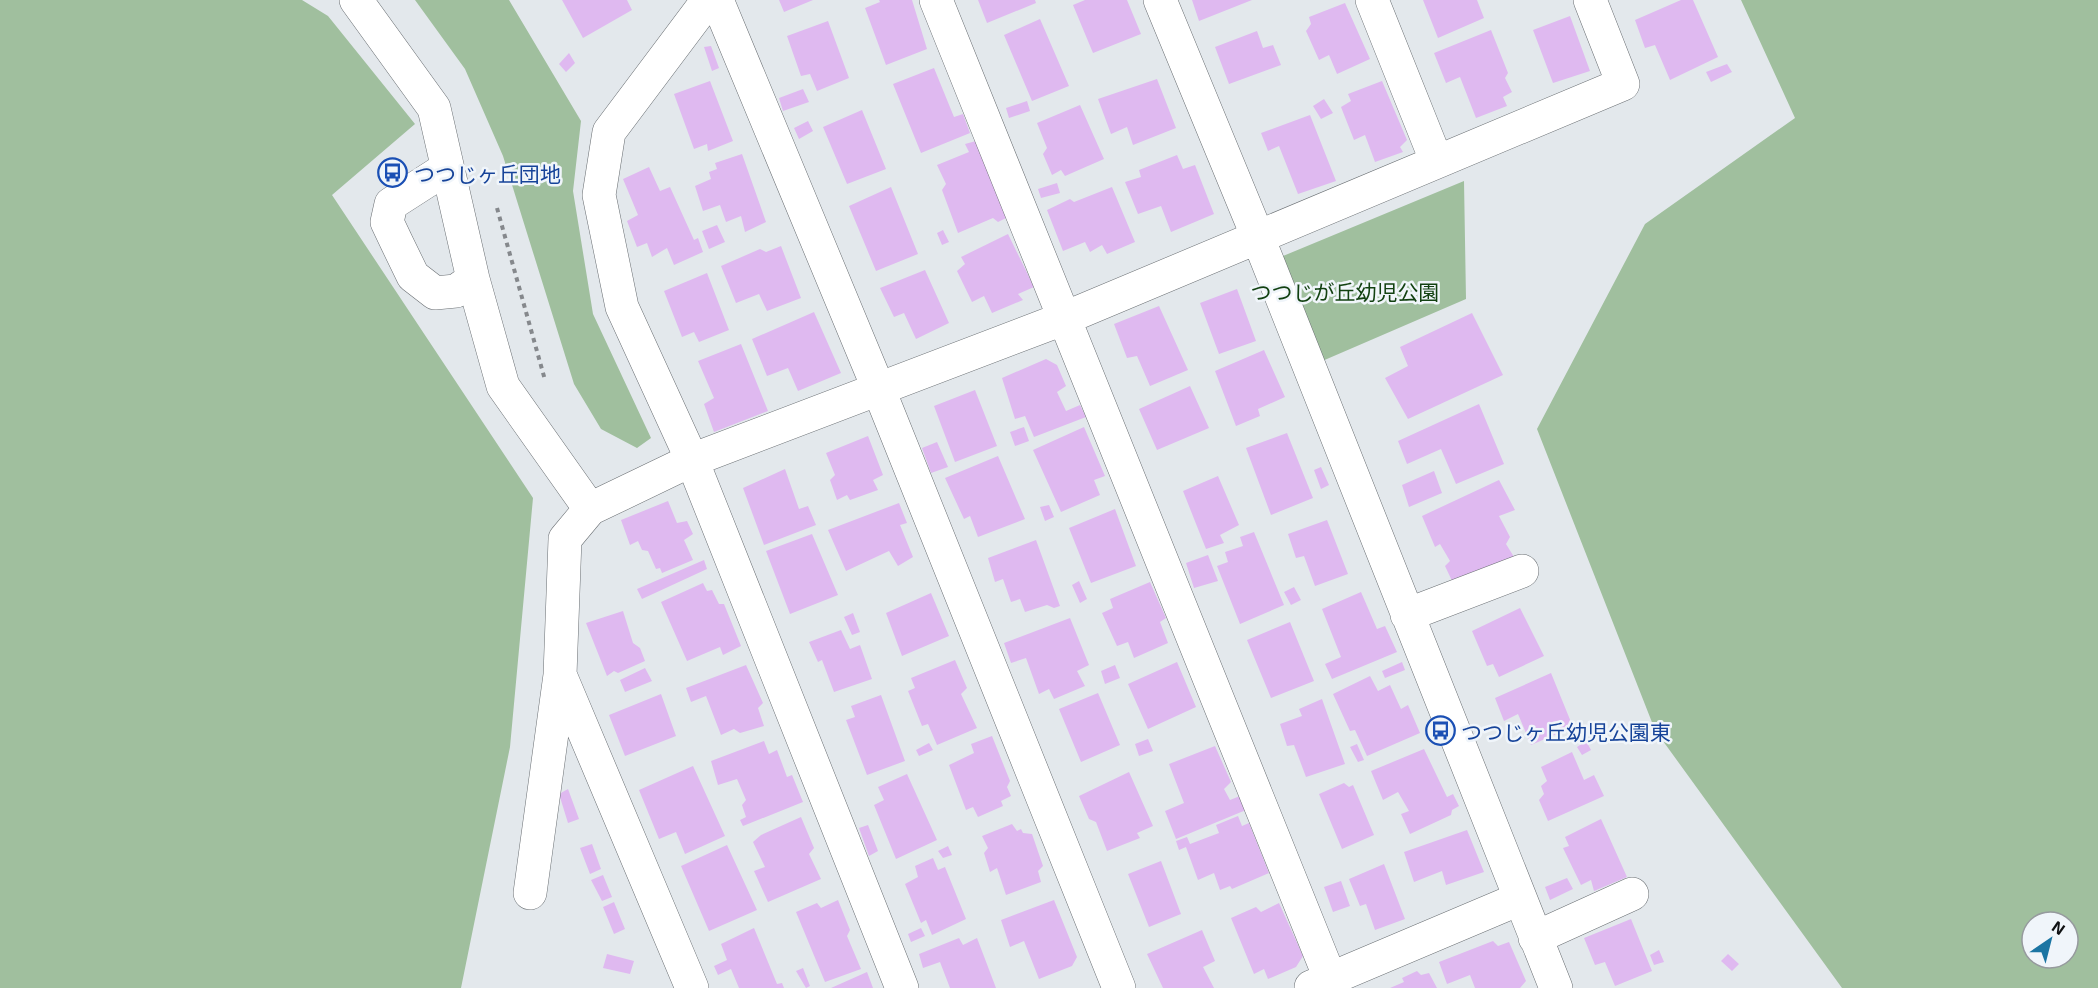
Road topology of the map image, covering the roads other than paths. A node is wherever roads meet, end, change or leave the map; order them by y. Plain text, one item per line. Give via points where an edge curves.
1 (356, 0) edge
2 (708, 0) edge
3 (717, 0) edge
4 (936, 0) edge
5 (1160, 0) edge
6 (1372, 0) edge
7 (1590, 0) edge
8 (1436, 160) junction
9 (447, 168) junction
10 (1257, 235) junction
11 (473, 279) junction
12 (1065, 318) junction
13 (879, 390) junction
14 (692, 460) junction
15 (590, 509) junction
16 (1522, 571) dead end
17 (1407, 615) junction
18 (560, 675) junction
19 (530, 893) dead end
20 (1632, 894) dead end
21 (1519, 899) junction
22 (1535, 938) junction
23 (1325, 985) edge
24 (692, 988) edge
25 (902, 988) edge
26 (1119, 988) edge
27 (1556, 988) edge

1 - 9 street via 434,108
2 - 14 street via 609,132 599,195 622,307
3 - 13 street
4 - 12 street
5 - 10 street
6 - 8 street
7 - 8 street via 1623,84
8 - 10 street
9 - 11 street
9 - 11 street via 391,204 387,222 413,276 435,293 456,291
10 - 12 street
10 - 17 street
11 - 15 street via 503,386
12 - 13 street
12 - 23 street
13 - 14 street
13 - 26 street
14 - 15 street
14 - 25 street
15 - 18 street via 566,539
16 - 17 street
17 - 21 street
18 - 19 street
18 - 24 street
20 - 22 street
21 - 22 street
21 - 23 street
22 - 27 street

